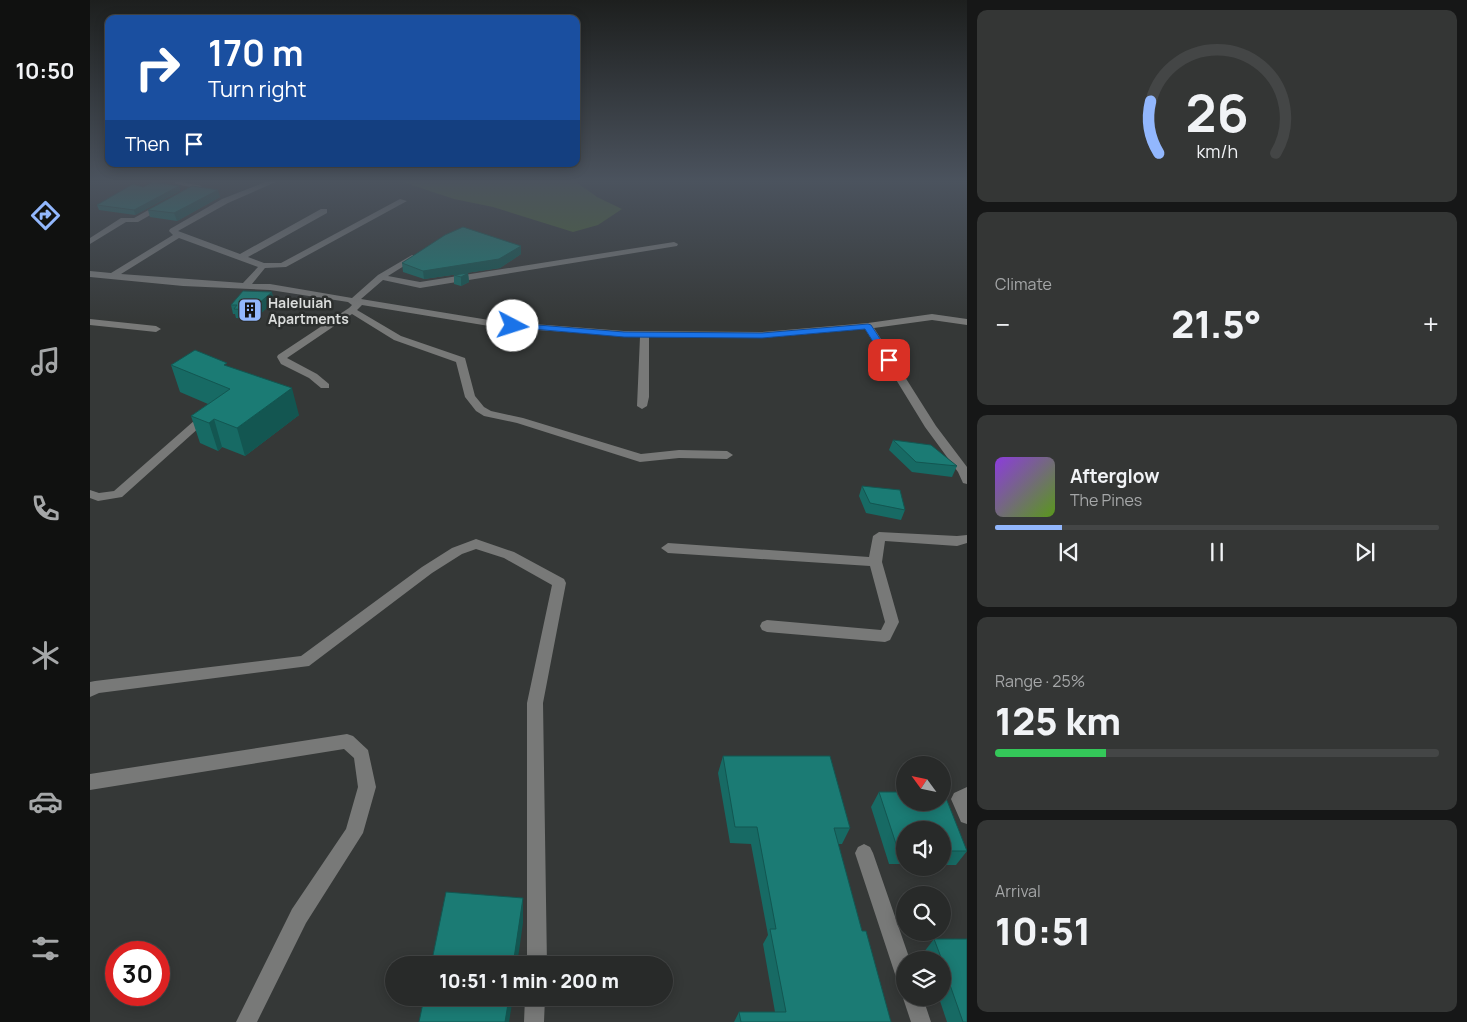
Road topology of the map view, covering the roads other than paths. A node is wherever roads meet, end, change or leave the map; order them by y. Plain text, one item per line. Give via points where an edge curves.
1 (111, 229) edge
2 (177, 229) edge
3 (292, 229) edge
4 (352, 229) edge
5 (178, 235) junction
6 (90, 242) edge
7 (674, 244) dead end
8 (241, 257) junction
9 (412, 257) edge
10 (263, 266) junction
11 (90, 274) edge
12 (113, 276) junction
13 (381, 278) junction
14 (245, 286) junction
15 (355, 305) junction
16 (90, 322) edge
17 (967, 322) edge
18 (868, 326) junction
19 (156, 329) dead end
20 (645, 335) junction
21 (325, 386) dead end
22 (642, 406) dead end
23 (212, 410) edge
24 (727, 455) dead end
25 (967, 480) edge
26 (90, 494) edge
27 (967, 539) edge
28 (668, 548) dead end
29 (875, 562) junction
30 (767, 626) dead end
31 (90, 691) edge
32 (90, 782) edge
33 (967, 794) edge
34 (967, 816) edge
35 (864, 853) dead end
36 (897, 951) edge
37 (537, 956) edge
38 (535, 1006) edge
39 (916, 1006) edge
40 (246, 1022) edge
41 (534, 1022) edge
42 (922, 1022) edge

1 - 6 street
2 - 5 street via 173,231
3 - 8 street
4 - 10 street via 283,266
5 - 8 street
5 - 12 street
7 - 13 street via 420,285
8 - 10 street
9 - 13 street
10 - 14 street
11 - 12 street
12 - 14 street via 183,284
13 - 15 street
14 - 15 street via 270,287
15 - 20 street via 495,324
15 - 21 street via 282,357
15 - 24 street via 399,339 452,354 461,360 470,397 488,414 519,420 640,458 680,454
16 - 19 street
17 - 18 street via 932,317
18 - 20 street via 762,335
18 - 25 street
20 - 22 street
23 - 26 street via 118,494 98,497
27 - 29 street via 879,536
28 - 29 street
29 - 30 street via 892,622 885,636
31 - 37 street via 94,687 304,662 427,570 457,551 476,544 536,568 560,583 535,703
32 - 40 street via 347,740 362,755 367,787 354,833 299,916
33 - 34 street via 960,799
35 - 36 street
38 - 41 street
39 - 42 street

